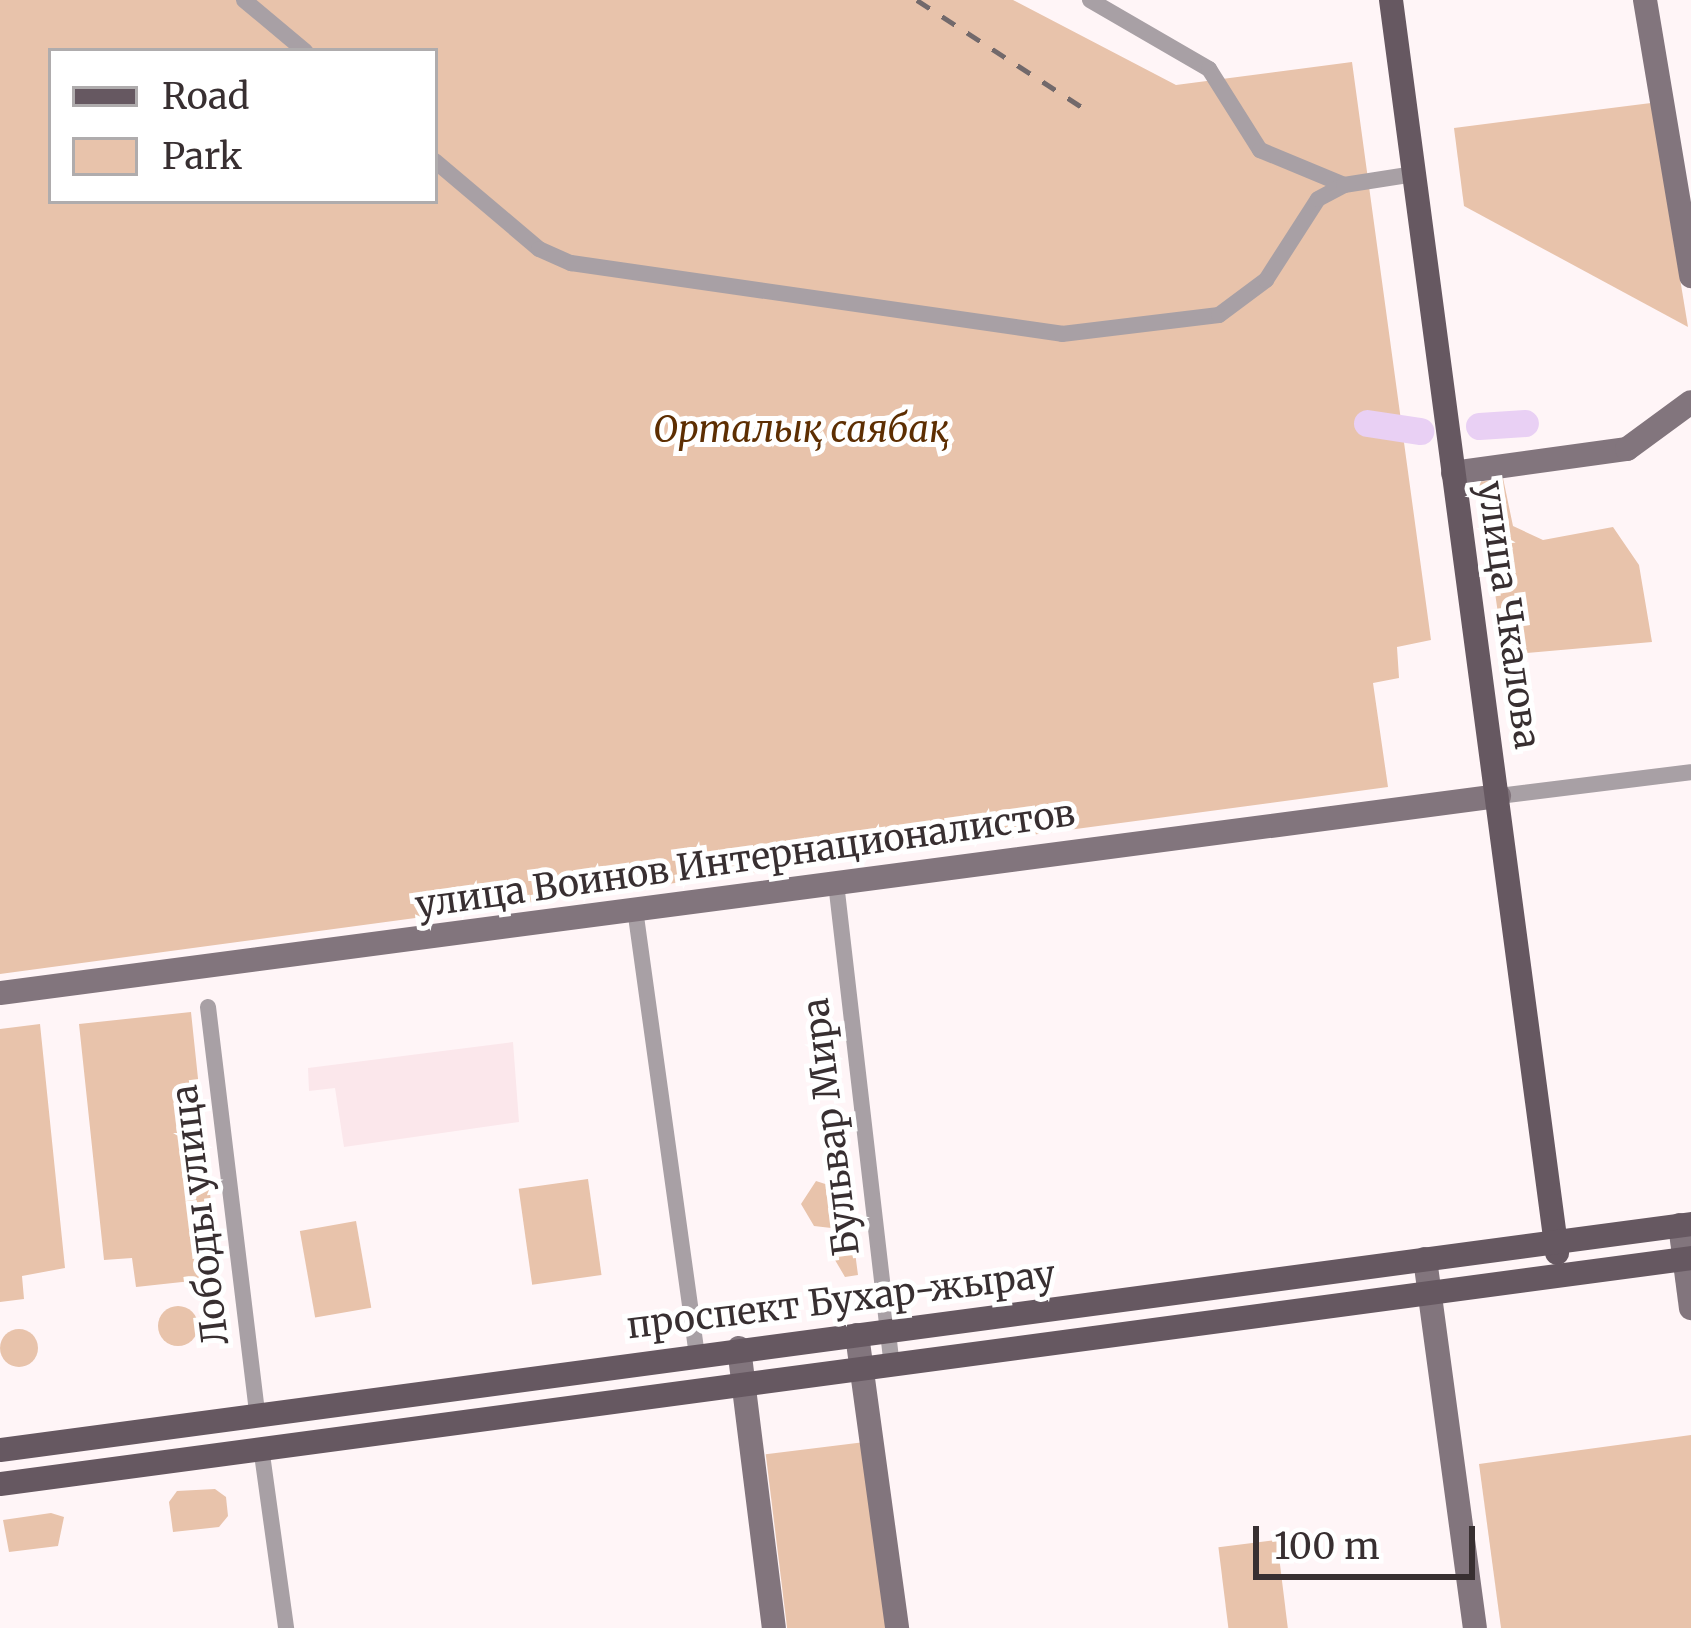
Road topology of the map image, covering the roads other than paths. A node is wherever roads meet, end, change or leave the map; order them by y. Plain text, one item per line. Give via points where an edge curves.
1 (244, 0) edge
2 (1090, 0) edge
3 (1391, 0) edge
4 (1646, 0) edge
5 (301, 48) edge
6 (438, 164) edge
7 (1414, 174) junction
8 (1344, 185) junction
9 (1691, 276) edge
10 (1691, 402) edge
11 (1453, 472) junction
12 (1691, 772) edge
13 (1499, 796) junction
14 (836, 883) junction
15 (635, 909) junction
16 (0, 993) edge
17 (208, 1007) dead end
18 (1686, 1224) edge
19 (1555, 1240) junction
20 (1688, 1258) edge
21 (1425, 1259) junction
22 (1560, 1275) junction
23 (1430, 1292) junction
24 (1691, 1308) edge
25 (888, 1331) junction
26 (857, 1335) junction
27 (739, 1348) junction
28 (697, 1353) junction
29 (892, 1364) junction
30 (862, 1368) junction
31 (742, 1384) junction
32 (257, 1414) junction
33 (261, 1447) junction
34 (0, 1450) edge
35 (0, 1484) edge
36 (286, 1628) edge
37 (774, 1628) edge
38 (897, 1628) edge
39 (1475, 1628) edge

1 - 5 street
2 - 8 street via 1209,69 1260,150
3 - 7 main road, улица Чкалова
4 - 9 main road
6 - 8 street via 538,249 571,262 1062,334 1220,315 1267,280 1318,199
7 - 8 street
7 - 11 main road, улица Чкалова
10 - 11 main road via 1627,449
11 - 13 main road, улица Чкалова
12 - 13 street
13 - 14 main road, улица Воинов Интернационалистов
13 - 19 main road, улица Чкалова
14 - 15 main road, улица Воинов Интернационалистов
14 - 25 street, Бульвар Мира
15 - 16 main road, улица Воинов Интернационалистов
15 - 28 street
17 - 32 street, Лободы улица
18 - 19 main road, проспект Бухар-жырау
18 - 20 main road
19 - 21 main road, проспект Бухар-жырау
19 - 22 main road, улица Чкалова
20 - 22 main road, проспект Бухар-жырау
20 - 24 main road
21 - 23 main road
21 - 25 main road, проспект Бухар-жырау
22 - 23 main road, проспект Бухар-жырау
23 - 29 main road, проспект Бухар-жырау
23 - 39 main road
25 - 26 main road, проспект Бухар-жырау
25 - 29 street, Бульвар Мира
26 - 27 main road, проспект Бухар-жырау
26 - 30 main road
27 - 28 main road, проспект Бухар-жырау
27 - 31 main road
28 - 32 main road, проспект Бухар-жырау
29 - 30 main road, проспект Бухар-жырау
30 - 31 main road, проспект Бухар-жырау
30 - 38 main road
31 - 33 main road, проспект Бухар-жырау
31 - 37 main road
32 - 34 main road, проспект Бухар-жырау
33 - 35 main road, проспект Бухар-жырау
33 - 36 street

